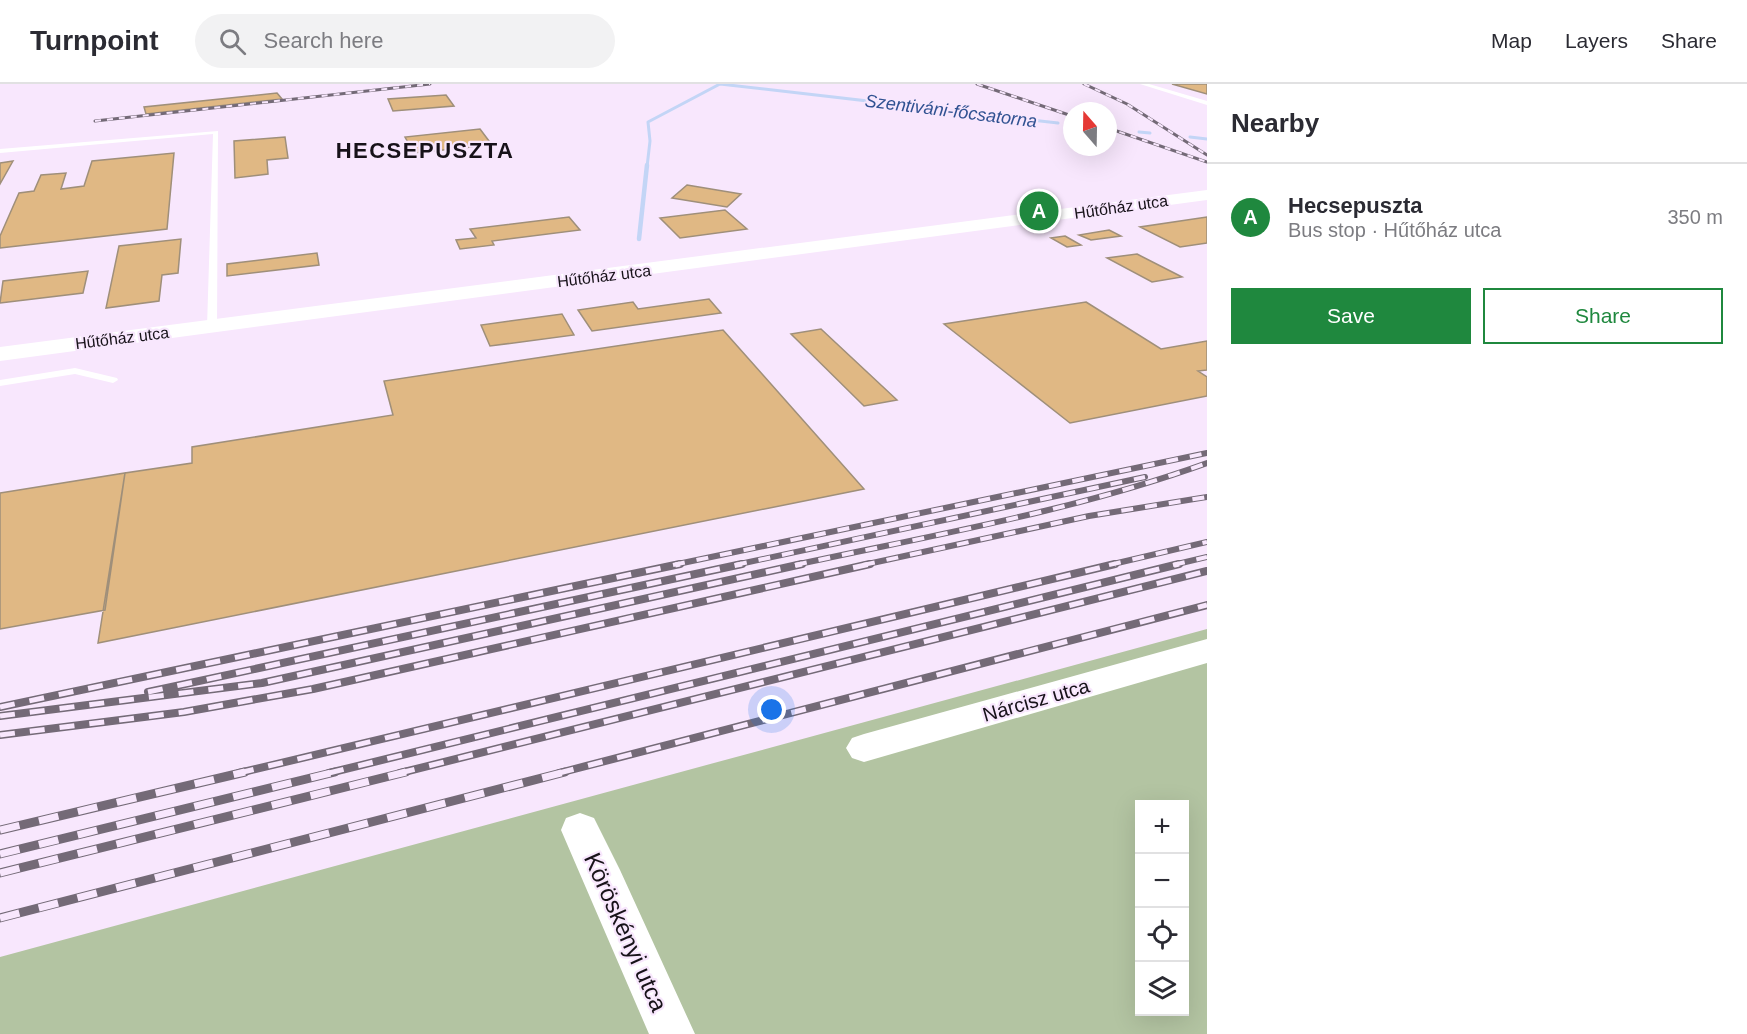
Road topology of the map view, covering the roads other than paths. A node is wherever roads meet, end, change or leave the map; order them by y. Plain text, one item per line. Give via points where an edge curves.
1 (1143, 84) edge
2 (1166, 84) edge
3 (1207, 96) edge
4 (1207, 102) edge
5 (0, 151) edge
6 (1207, 195) edge
7 (212, 327) junction
8 (0, 354) edge
9 (113, 380) dead end
10 (0, 383) edge
11 (1207, 651) edge
12 (864, 748) dead end
13 (580, 830) dead end
14 (672, 1034) edge

1 - 4 lane
2 - 3 lane
5 - 7 lane via 216,132
6 - 7 street, Hűtőház utca
7 - 8 street, Hűtőház utca
9 - 10 lane via 75,371
11 - 12 street, Nárcisz utca
13 - 14 street, Köröskényi utca

